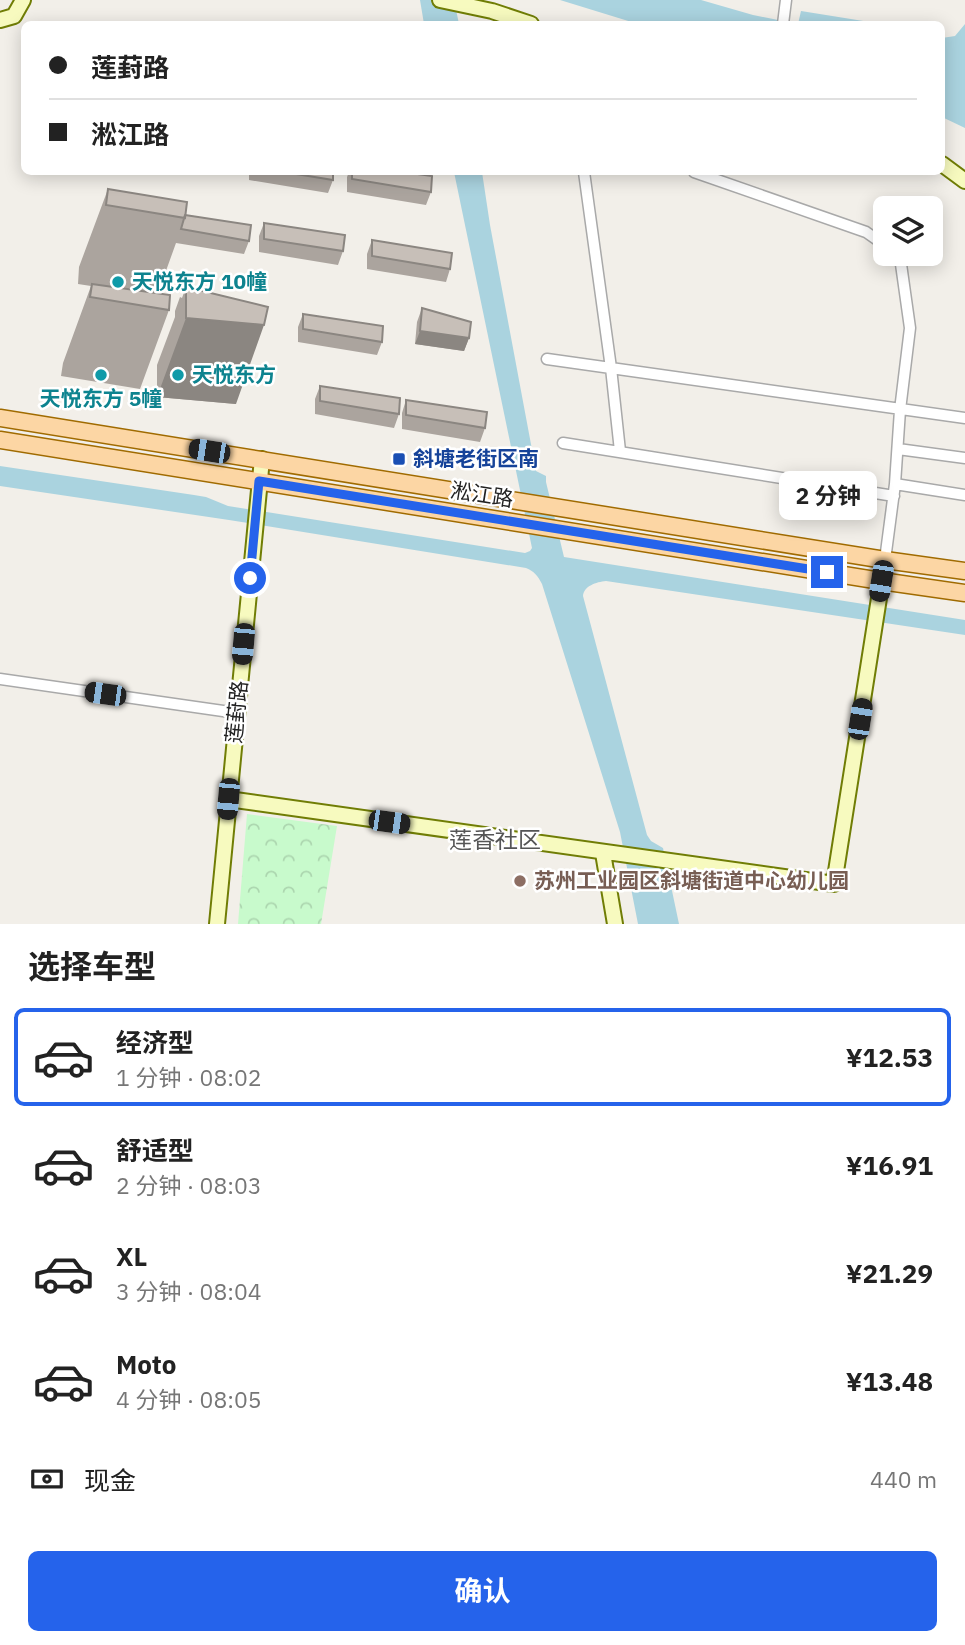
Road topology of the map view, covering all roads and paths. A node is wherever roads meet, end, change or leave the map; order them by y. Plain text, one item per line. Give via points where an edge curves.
1 (23, 0) edge
2 (440, 0) edge
3 (786, 0) edge
4 (0, 20) edge
5 (784, 20) edge
6 (522, 21) edge
7 (945, 166) edge
8 (584, 175) edge
9 (703, 175) edge
10 (965, 181) edge
11 (873, 237) edge
12 (901, 266) edge
13 (547, 359) dead end
14 (611, 368) junction
15 (900, 410) junction
16 (0, 418) edge
17 (965, 418) edge
18 (0, 440) edge
19 (563, 443) dead end
20 (898, 449) junction
21 (620, 451) junction
22 (965, 458) edge
23 (262, 459) junction
24 (259, 481) junction
25 (895, 484) junction
26 (965, 495) edge
27 (894, 496) junction
28 (885, 560) junction
29 (965, 571) edge
30 (881, 581) junction
31 (965, 593) edge
32 (0, 679) edge
33 (237, 713) junction
34 (228, 799) junction
35 (603, 853) junction
36 (217, 924) edge
37 (615, 924) edge

1 - 4 street via 14,16
2 - 6 street
3 - 5 street
7 - 10 street
8 - 14 street
9 - 11 street
12 - 15 street via 910,328
13 - 14 street
14 - 15 street
14 - 21 street
15 - 17 street
15 - 20 street
16 - 23 main road, 淞江路
18 - 24 main road, 淞江路
19 - 21 street
20 - 22 street
20 - 25 street
21 - 27 street
23 - 24 street, 莲葑路
23 - 28 main road, 淞江路
24 - 30 main road, 淞江路
24 - 33 street, 莲葑路
25 - 26 street
25 - 27 street
27 - 28 street
28 - 29 main road, 淞江路
28 - 30 street
30 - 31 main road, 淞江路
30 - 35 street via 834,884
32 - 33 street
33 - 34 street, 莲葑路
34 - 35 street
34 - 36 street, 莲葑路
35 - 37 street

